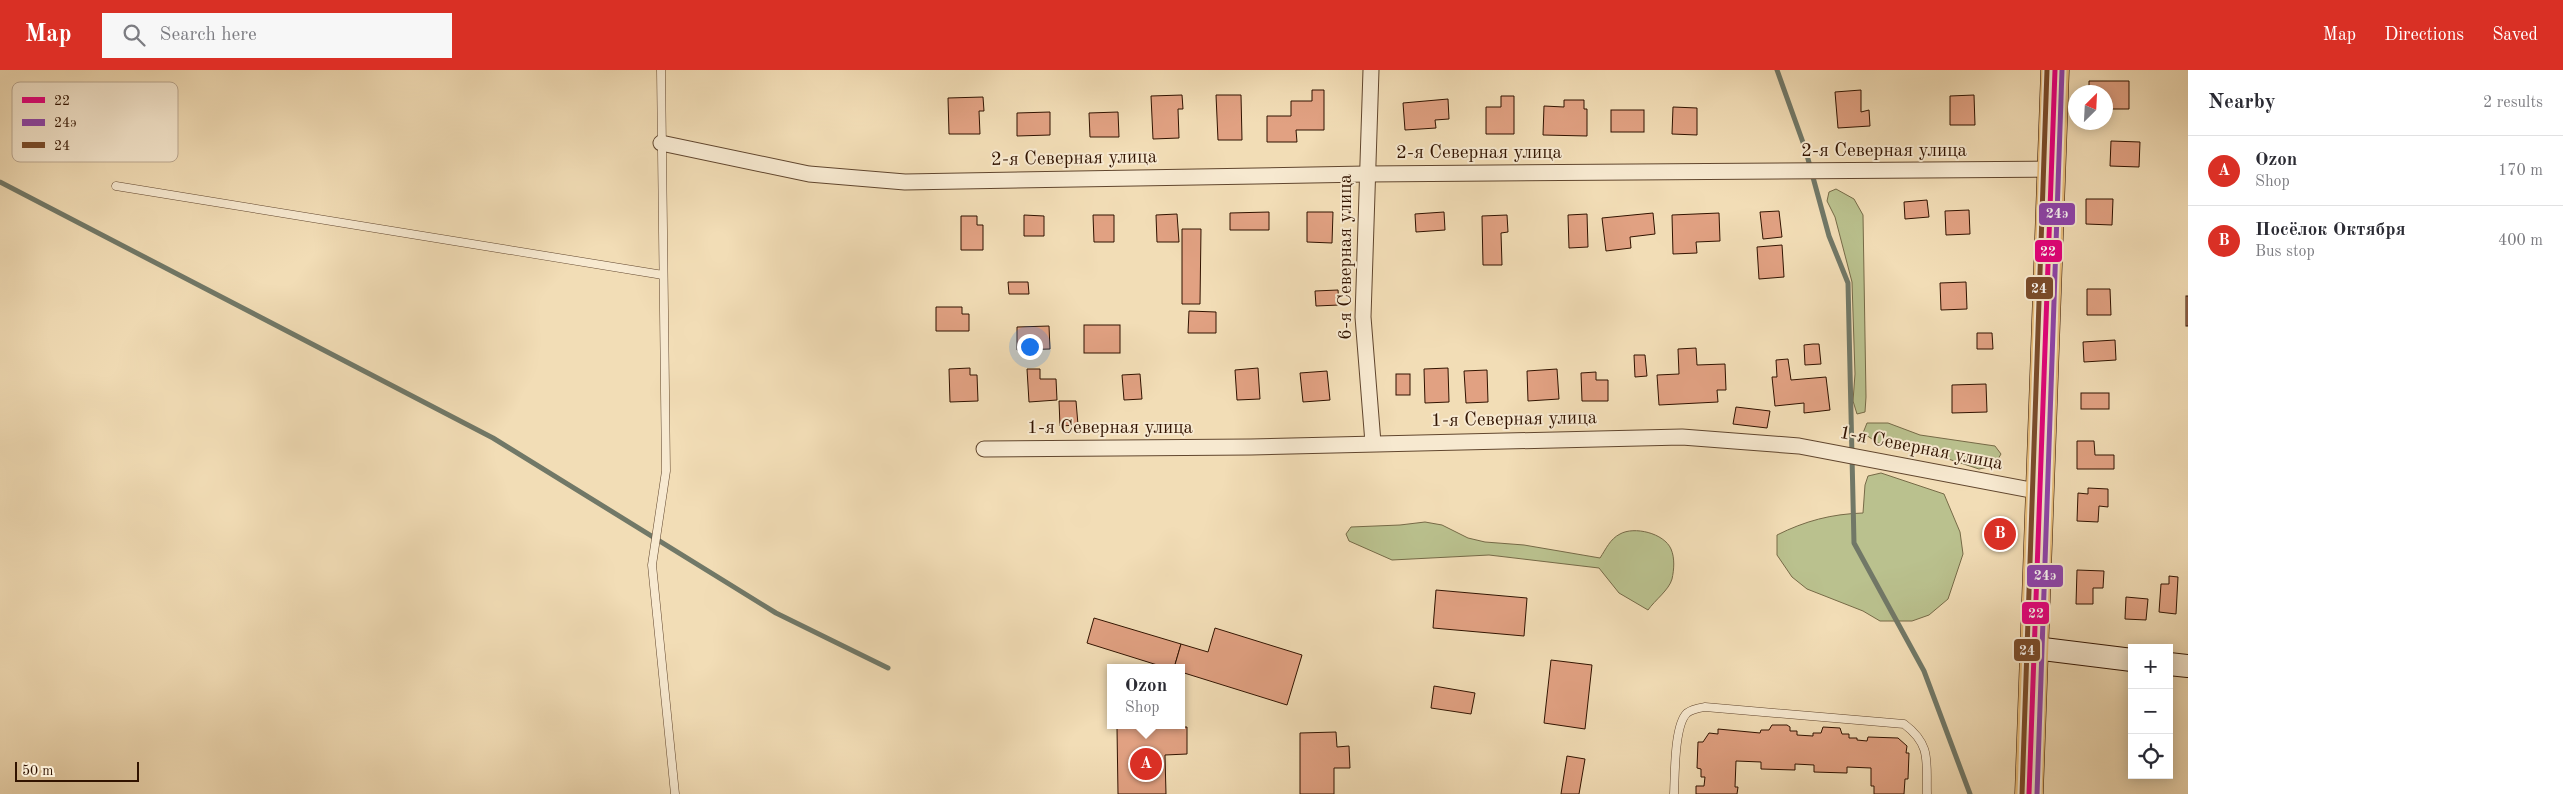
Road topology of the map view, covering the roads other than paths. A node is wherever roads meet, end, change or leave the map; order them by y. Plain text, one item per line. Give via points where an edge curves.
1 (661, 70) edge
2 (1371, 70) edge
3 (2055, 70) edge
4 (661, 143) junction
5 (2053, 169) junction
6 (1366, 174) junction
7 (116, 186) dead end
8 (663, 275) junction
9 (1373, 443) junction
10 (984, 449) dead end
11 (2041, 492) junction
12 (2035, 648) junction
13 (2128, 660) edge
14 (2173, 664) edge
15 (2188, 666) edge
16 (675, 794) edge
17 (1674, 794) edge
18 (1927, 794) edge
19 (2029, 794) edge

1 - 4 lane
2 - 6 street, 6-я Северная улица
3 - 5 highway
4 - 6 street, 2-я Северная улица via 809,174 906,182
4 - 8 lane
5 - 6 street, 2-я Северная улица
5 - 11 highway
6 - 9 street, 6-я Северная улица via 1364,317
7 - 8 lane
8 - 16 lane via 666,471 652,565
9 - 10 street, 1-я Северная улица
9 - 11 street, 1-я Северная улица via 1682,437 1799,446
11 - 12 highway
12 - 13 street
12 - 19 highway
14 - 15 street
17 - 18 lane via 1679,726 1686,714 1705,707 1904,724 1918,734 1924,746

